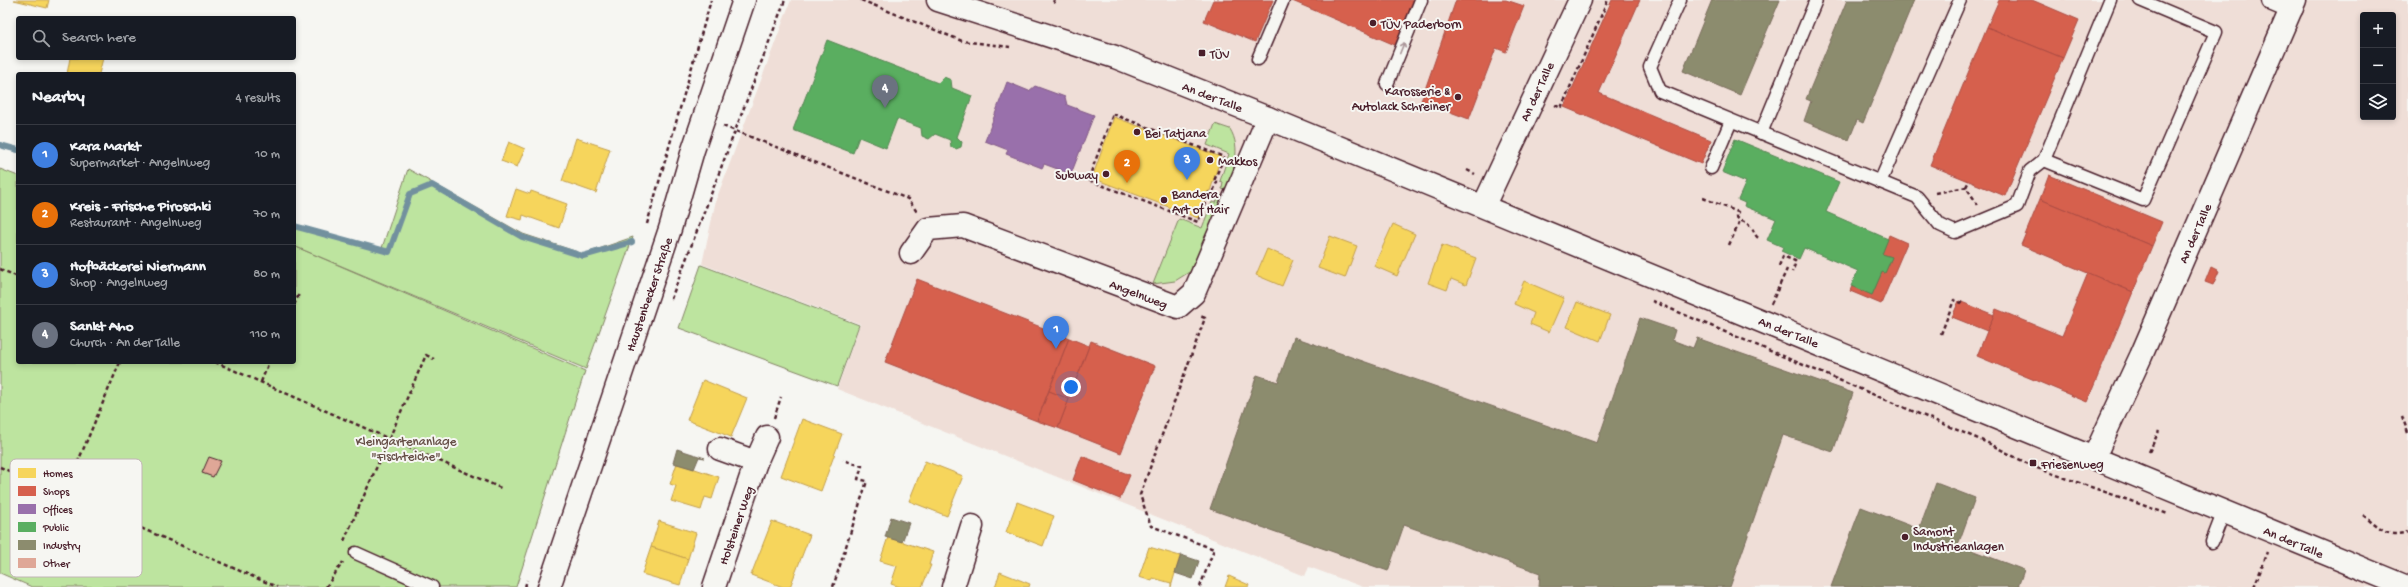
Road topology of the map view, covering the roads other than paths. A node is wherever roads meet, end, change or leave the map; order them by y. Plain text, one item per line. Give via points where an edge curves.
1 (744, 0) edge
2 (938, 0) edge
3 (1283, 0) edge
4 (1421, 0) edge
5 (1580, 0) edge
6 (1680, 0) edge
7 (1816, 0) edge
8 (1960, 0) edge
9 (2110, 0) edge
10 (2140, 0) edge
11 (2287, 3) edge
12 (1258, 59) dead end
13 (1387, 84) dead end
14 (1268, 118) junction
15 (1731, 121) junction
16 (1761, 133) junction
17 (2044, 160) junction
18 (1711, 168) dead end
19 (1880, 182) junction
20 (1484, 205) junction
21 (911, 254) dead end
22 (767, 437) dead end
23 (720, 449) dead end
24 (2094, 457) junction
25 (756, 462) junction
26 (2224, 511) junction
27 (972, 526) dead end
28 (2212, 542) dead end
29 (351, 554) road end
30 (432, 587) edge
31 (549, 587) edge
32 (714, 587) edge
33 (953, 587) edge
34 (2407, 587) edge

1 - 31 street, Haustenbecker Straße
2 - 14 street, An der Talle via 1115,57
3 - 12 lane
13 -> 4 lane
5 - 20 street, An der Talle
6 - 15 lane via 1650,67 1660,91
7 - 16 lane
8 - 19 lane
9 - 17 lane
10 - 17 lane via 2216,32 2143,200
11 - 24 street, An der Talle via 2141,356
14 - 20 street, An der Talle
14 - 21 street, Angelnweg via 1194,293 1178,307 963,226 928,229
15 - 16 lane
15 - 18 lane
16 - 19 lane
17 - 19 lane via 2030,171 2017,206 1955,232 1940,225 1917,197
20 - 24 street, An der Talle
22 - 25 street, Holsteiner Weg
23 - 25 street
24 - 26 street, An der Talle
25 - 32 street, Holsteiner Weg
26 - 28 lane
26 - 34 street, An der Talle
27 - 33 street
29 - 30 lane

